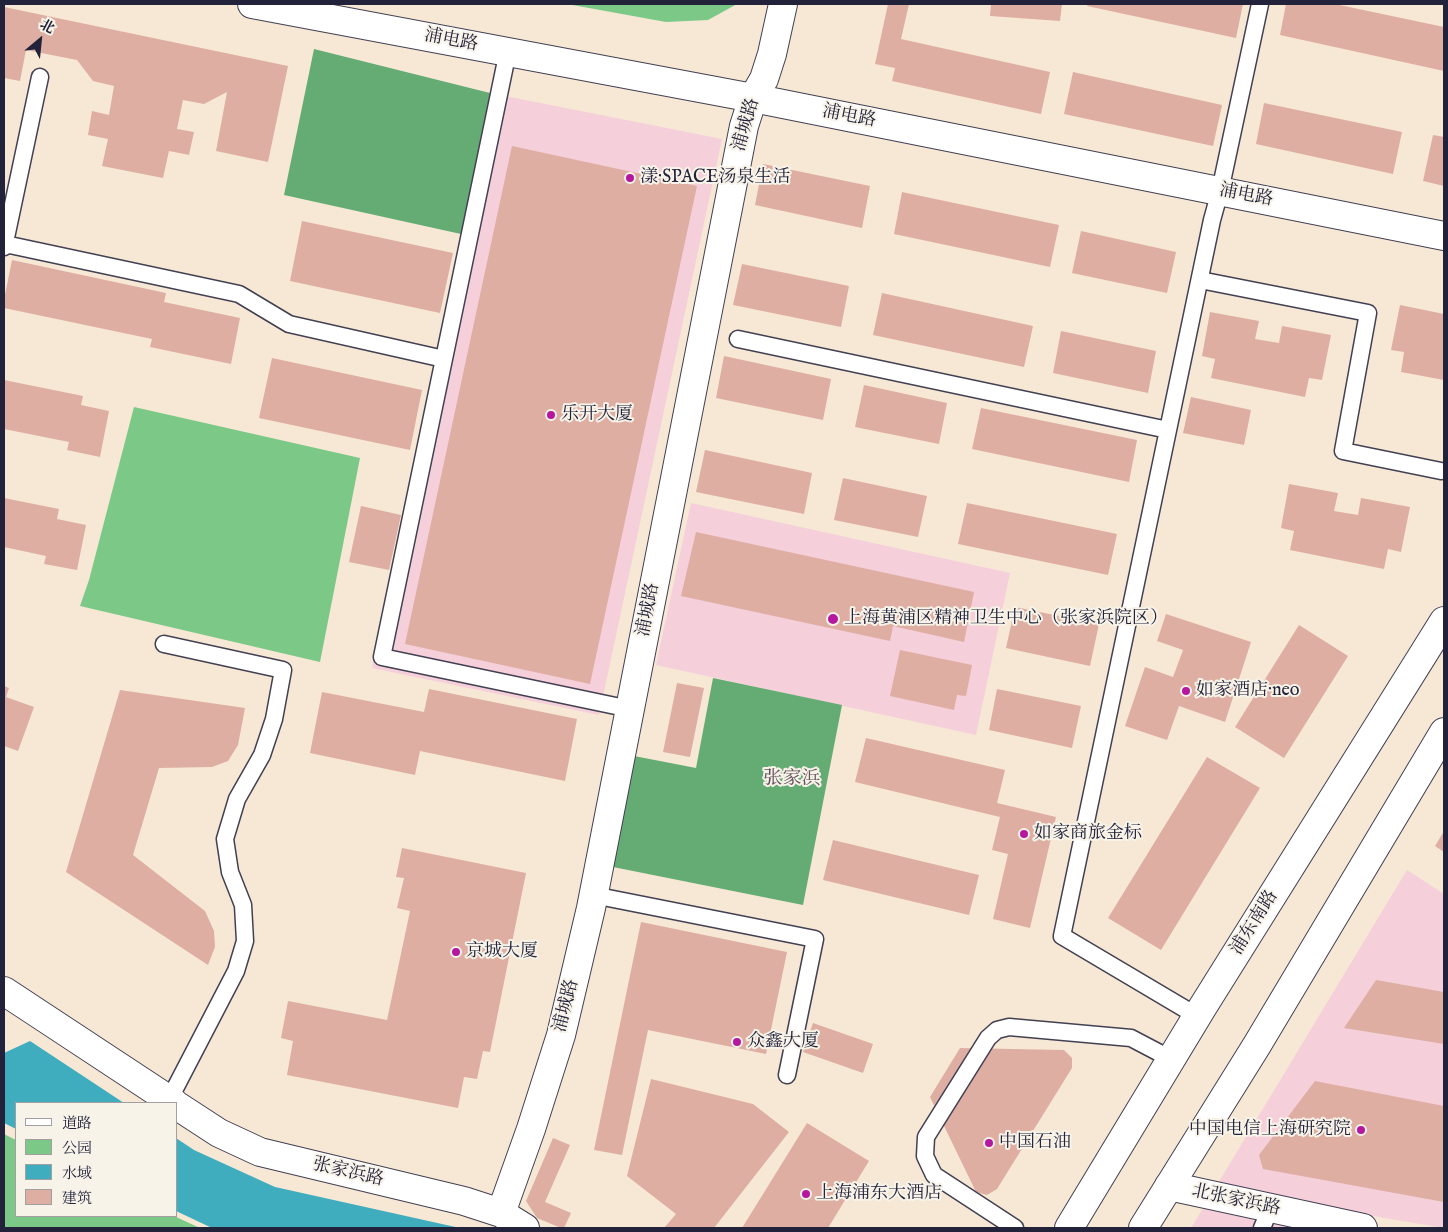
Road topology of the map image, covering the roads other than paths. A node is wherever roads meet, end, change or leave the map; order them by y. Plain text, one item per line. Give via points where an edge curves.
1 (252, 4) edge
2 (783, 4) edge
3 (1260, 4) edge
4 (508, 51) junction
5 (40, 77) dead end
6 (753, 98) junction
7 (1220, 191) junction
8 (1444, 236) edge
9 (4, 246) edge
10 (1200, 280) junction
11 (738, 339) dead end
12 (444, 359) junction
13 (1168, 430) junction
14 (1441, 471) dead end
15 (1444, 621) edge
16 (164, 644) dead end
17 (630, 708) junction
18 (1444, 732) edge
19 (593, 895) junction
20 (4, 991) edge
21 (1197, 1016) junction
22 (1171, 1060) junction
23 (787, 1075) dead end
24 (171, 1102) edge
25 (173, 1102) edge
26 (178, 1106) edge
27 (1169, 1186) junction
28 (501, 1213) junction
29 (1266, 1218) edge
30 (526, 1228) edge
31 (1015, 1228) edge
32 (1069, 1228) edge
33 (1143, 1228) edge
34 (1363, 1228) edge

1 - 4 street, 浦电路
2 - 6 street, 浦城路 via 772,54
3 - 7 lane
4 - 6 street, 浦电路
4 - 12 lane
5 - 9 lane
6 - 7 street, 浦电路
6 - 17 street, 浦城路 via 744,126
7 - 8 street, 浦电路
7 - 10 lane
9 - 12 lane via 239,294 289,324
10 - 13 lane
10 - 14 lane via 1368,313 1343,451
11 - 13 lane
12 - 17 lane via 382,657
13 - 21 lane via 1062,936
15 - 21 street, 浦东南路
16 - 25 lane via 283,670 274,719 262,755 237,799 225,839 230,872 243,905 245,940 236,972
17 - 19 street, 浦城路
18 - 27 street
19 - 23 lane via 815,939
19 - 28 street, 浦城路 via 561,1035
20 - 24 street, 张家浜路
21 - 22 street, 浦东南路
22 - 31 lane via 1131,1038 1009,1027 997,1030 988,1038 926,1137 925,1156 934,1174
22 - 32 street, 浦东南路
26 - 28 street, 张家浜路 via 219,1133 260,1152 464,1201
27 - 29 street, 北张家浜路
27 - 33 street
28 - 30 street, 张家浜路
29 - 34 street, 北张家浜路

